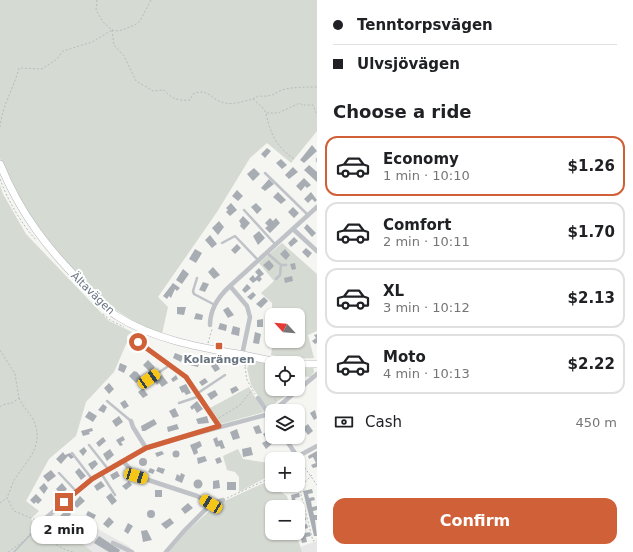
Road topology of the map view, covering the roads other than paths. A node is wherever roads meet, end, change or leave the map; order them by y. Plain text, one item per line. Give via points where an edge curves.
1 (0, 164) edge
2 (265, 173) dead end
3 (317, 208) edge
4 (244, 210) dead end
5 (308, 215) junction
6 (293, 229) junction
7 (222, 243) dead end
8 (275, 244) junction
9 (317, 251) edge
10 (266, 252) junction
11 (258, 260) junction
12 (286, 265) dead end
13 (281, 266) junction
14 (197, 278) dead end
15 (276, 279) dead end
16 (230, 286) junction
17 (215, 305) junction
18 (210, 325) road end
19 (132, 338) dead end
20 (242, 355) junction
21 (265, 359) edge
22 (305, 364) edge
23 (317, 364) edge
24 (170, 365) junction
25 (317, 374) edge
26 (225, 375) dead end
27 (149, 379) dead end
28 (199, 394) junction
29 (258, 398) road end
30 (107, 401) dead end
31 (179, 403) dead end
32 (282, 404) edge
33 (265, 407) edge
34 (265, 415) edge
35 (131, 421) joint
36 (219, 426) junction
37 (89, 445) dead end
38 (317, 446) edge
39 (146, 448) junction
40 (72, 453) dead end
41 (305, 453) edge
42 (123, 461) junction
43 (108, 469) junction
44 (59, 472) dead end
45 (102, 473) junction
46 (92, 479) junction
47 (76, 491) junction
48 (115, 495) dead end
49 (223, 500) road end
50 (211, 504) junction
51 (50, 516) junction
52 (40, 523) road end
53 (72, 534) dead end
54 (114, 543) dead end
55 (132, 552) edge
56 (166, 552) edge

1 - 20 main road, Ältavägen via 11,191 31,225 110,311 142,329 169,339
2 - 5 lane
3 - 5 street
4 - 8 lane
5 - 6 street
6 - 8 street
6 - 9 street
7 - 11 lane via 235,236
8 - 10 street
10 - 11 street
10 - 13 lane
11 - 16 street
12 - 13 lane
13 - 15 lane via 280,275
14 - 17 lane via 194,294
16 - 17 street
16 - 20 street via 247,306 250,317
17 - 18 street
19 - 24 street
20 - 21 main road, Ältavägen
22 - 23 main road
24 - 27 lane
24 - 28 street via 186,377
25 - 32 street
26 - 28 lane
28 - 31 lane
28 - 36 street
29 - 33 street
30 - 35 lane
34 - 36 street
35 - 39 street
36 - 39 street
37 - 43 lane
38 - 41 street
39 - 42 street
40 - 46 lane
42 - 43 street
42 - 50 street via 136,476 197,496
43 - 45 street
44 - 47 lane
45 - 46 street
45 - 48 lane
46 - 47 street
47 - 51 street
49 - 50 street
50 - 56 street
51 - 52 street
51 - 53 lane
54 - 55 street

